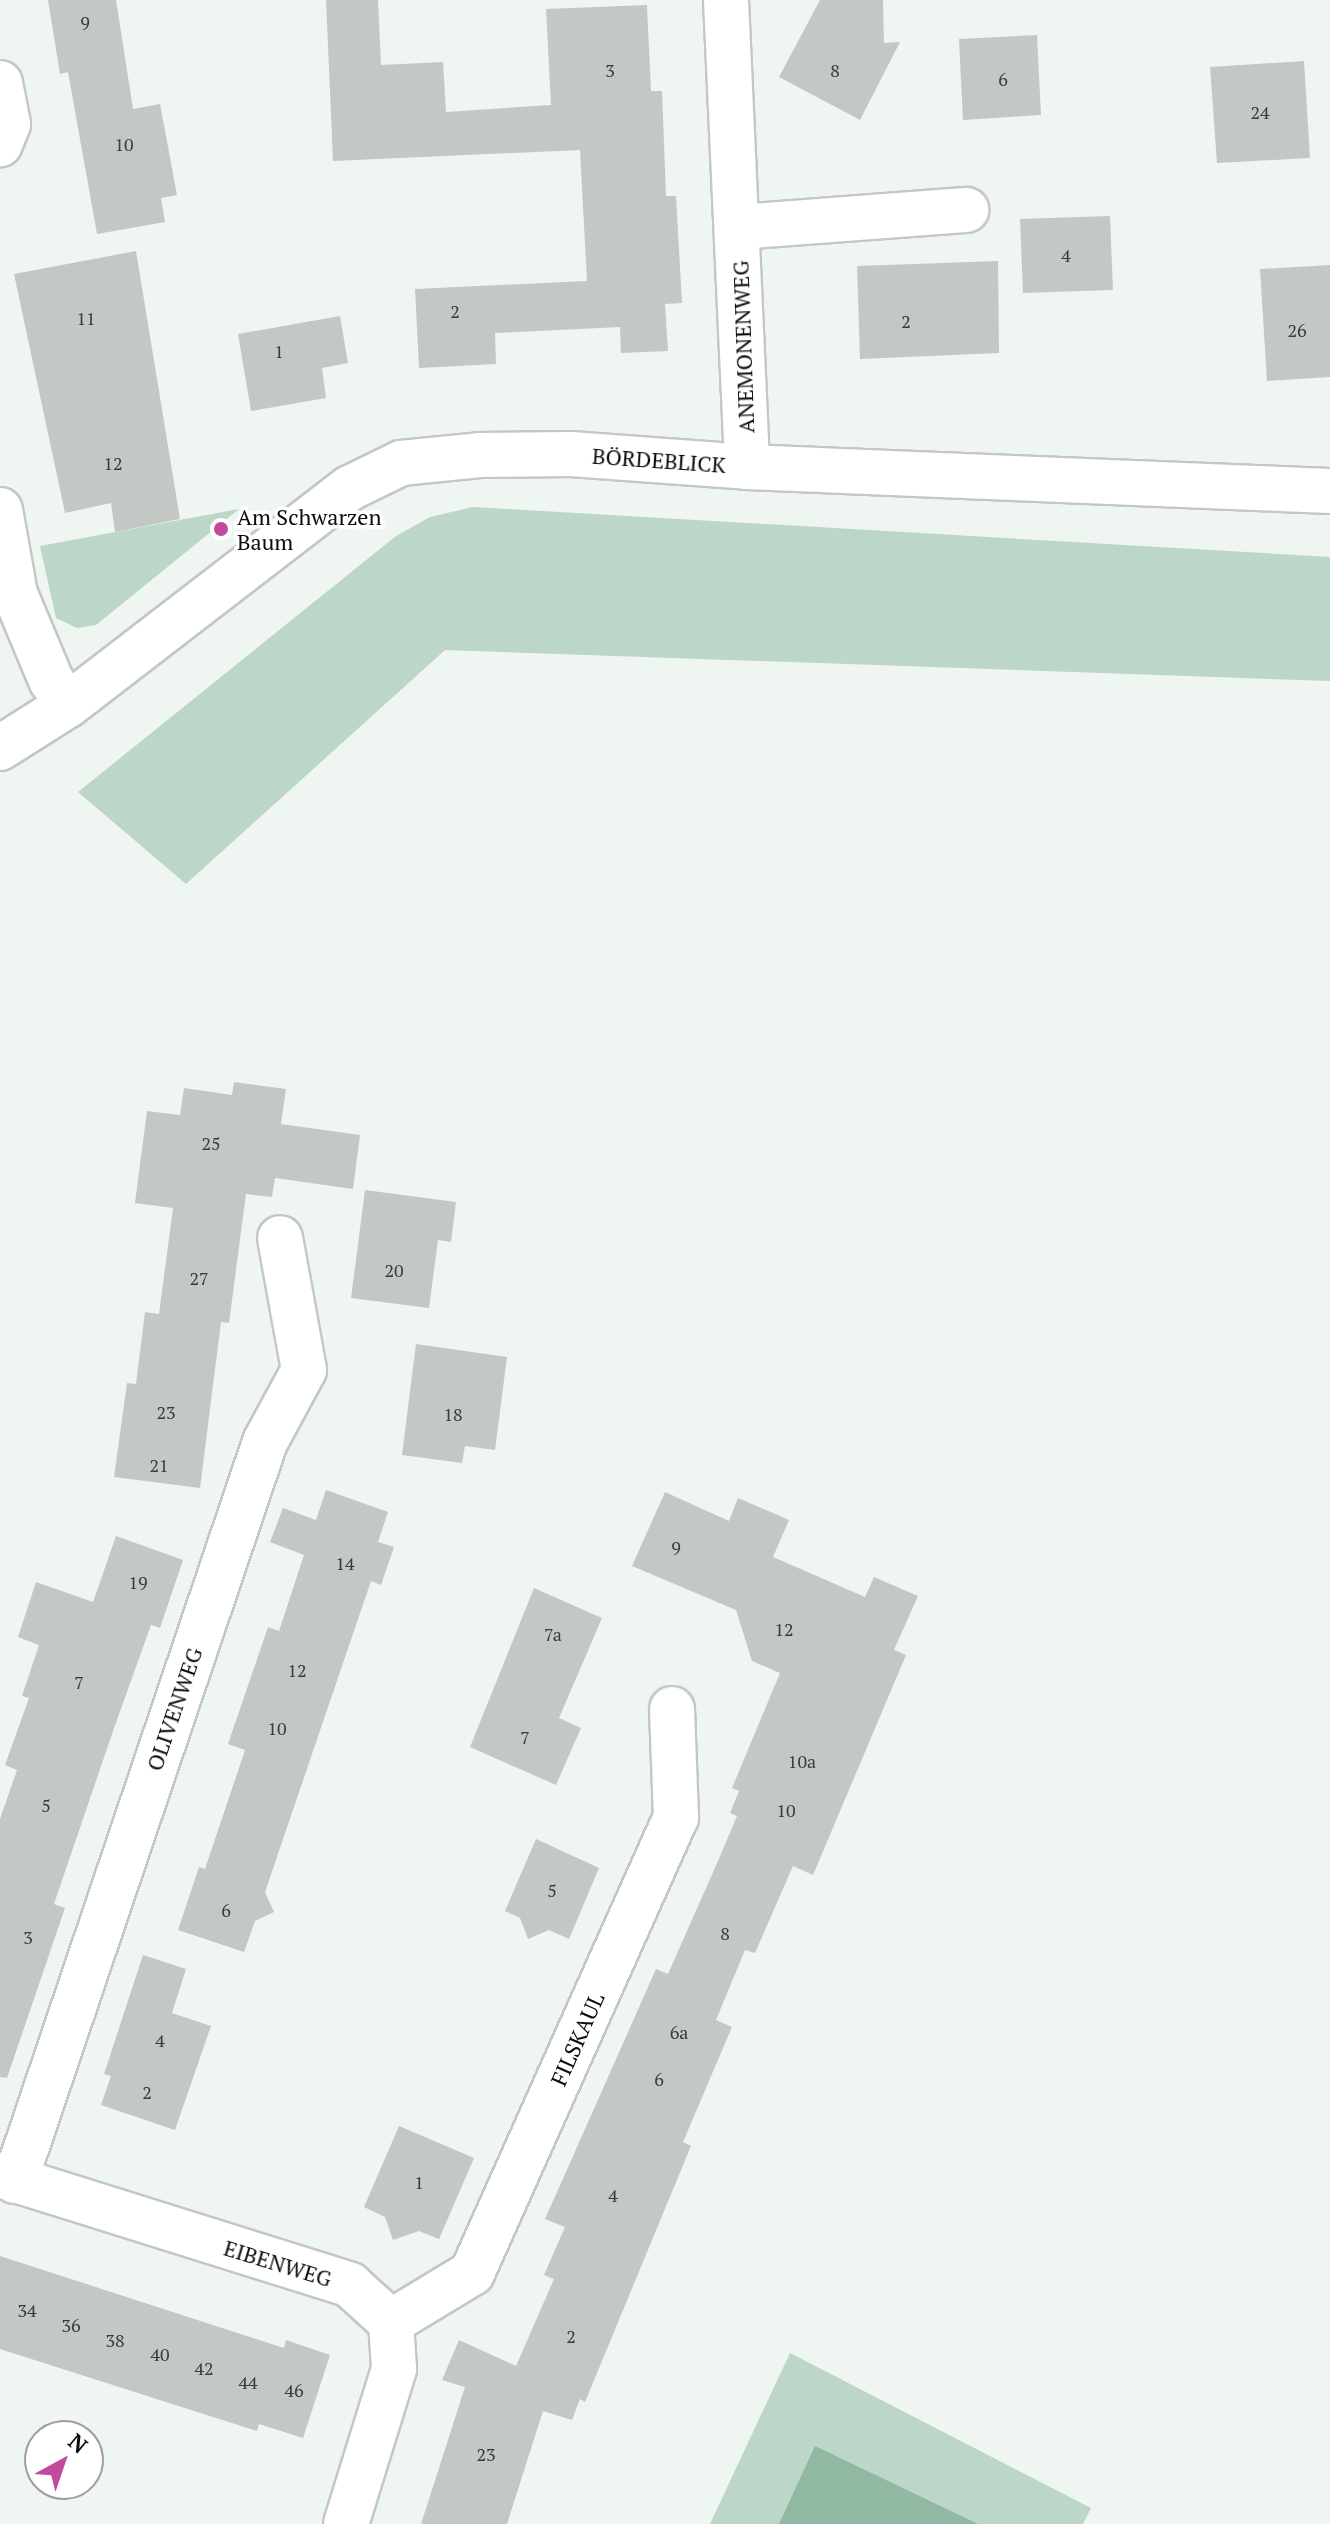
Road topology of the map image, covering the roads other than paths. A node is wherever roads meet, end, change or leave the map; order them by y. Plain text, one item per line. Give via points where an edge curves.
1 (726, 0) edge
2 (0, 83) edge
3 (0, 144) edge
4 (966, 210) dead end
5 (739, 227) junction
6 (747, 467) junction
7 (1330, 491) edge
8 (0, 510) edge
9 (68, 705) junction
10 (0, 748) edge
11 (280, 1238) dead end
12 (672, 1709) dead end
13 (7, 2178) edge
14 (391, 2322) junction
15 (346, 2524) edge

1 - 5 street, ANEMONENWEG
2 - 3 street via 8,124
4 - 5 street
5 - 6 street, ANEMONENWEG
6 - 7 street, BÖRDEBLICK
6 - 9 street, BÖRDEBLICK via 571,454 401,463 350,488
8 - 9 street via 15,594 51,680
9 - 10 street, BÖRDEBLICK
11 - 13 street, OLIVENWEG via 304,1370 265,1442
12 - 14 street, FILSKAUL via 676,1818 472,2273
13 - 14 street, EIBENWEG via 350,2285
14 - 15 street via 394,2369

